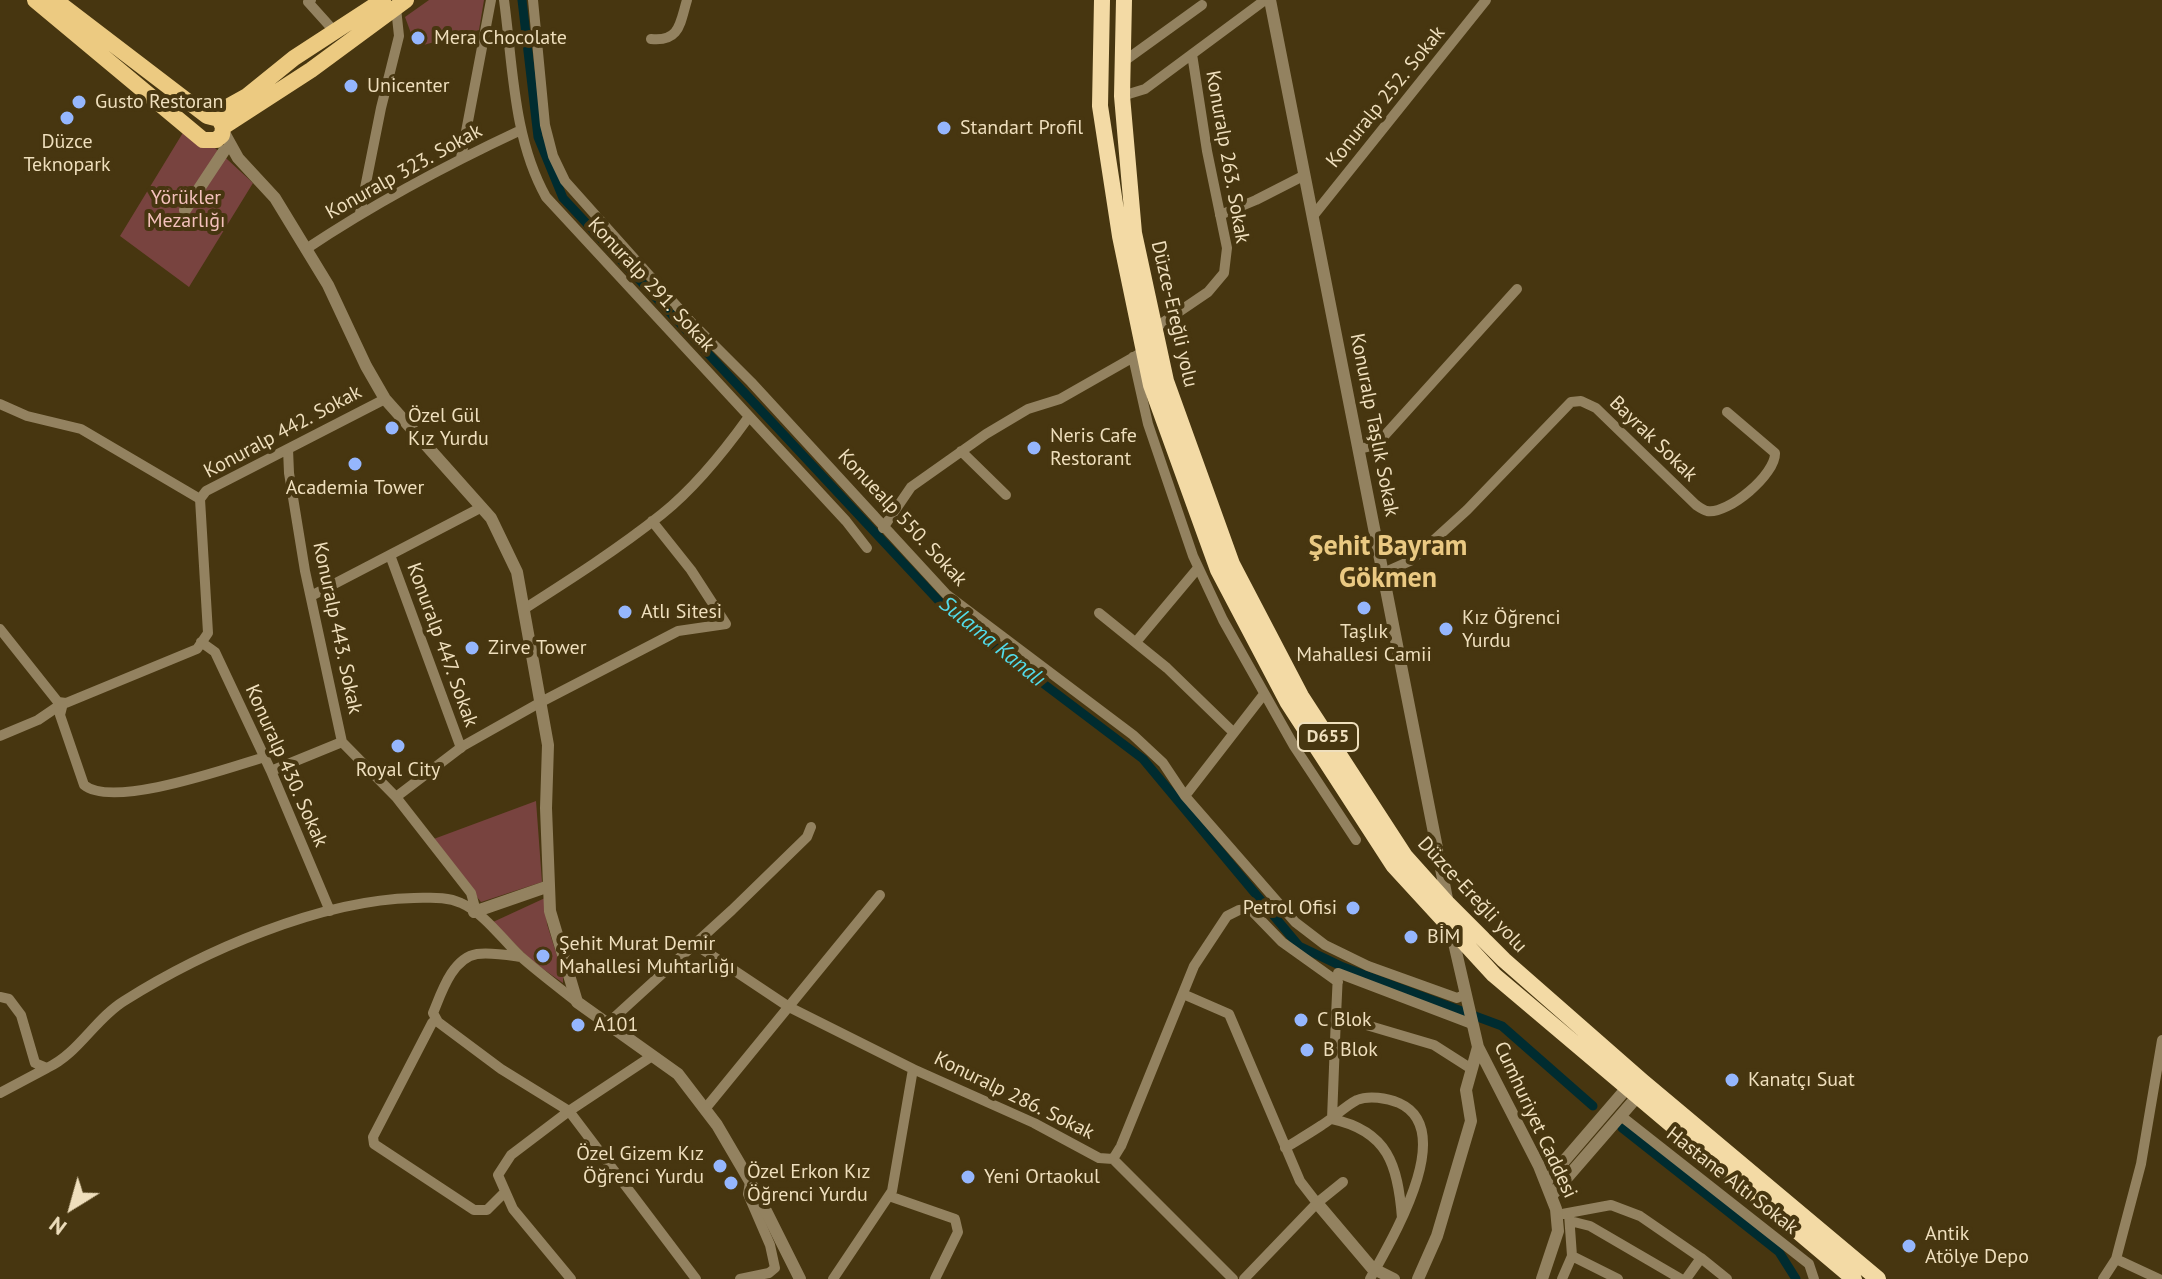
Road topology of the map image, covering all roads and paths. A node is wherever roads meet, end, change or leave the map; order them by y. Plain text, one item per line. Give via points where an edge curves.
1 (35, 0) edge
2 (311, 0) edge
3 (491, 0) edge
4 (504, 0) edge
5 (533, 0) edge
6 (687, 0) edge
7 (1102, 0) edge
8 (1124, 0) edge
9 (1268, 0) edge
10 (1486, 0) edge
11 (60, 2) edge
12 (395, 3) edge
13 (1202, 5) dead end
14 (335, 32) junction
15 (651, 39) dead end
16 (1192, 54) junction
17 (1123, 62) junction
18 (1122, 96) junction
19 (216, 122) junction
20 (521, 130) junction
21 (203, 137) junction
22 (224, 151) junction
23 (238, 158) junction
24 (461, 158) junction
25 (1305, 175) junction
26 (185, 210) dead end
27 (360, 213) junction
28 (1220, 215) junction
29 (1313, 216) junction
30 (306, 249) junction
31 (1517, 289) dead end
32 (1155, 328) junction
33 (1139, 354) junction
34 (385, 399) junction
35 (0, 404) edge
36 (1727, 412) dead end
37 (748, 418) junction
38 (288, 449) junction
39 (1359, 449) junction
40 (961, 451) junction
41 (1006, 495) dead end
42 (200, 499) junction
43 (482, 507) junction
44 (652, 521) junction
45 (883, 528) junction
46 (867, 548) dead end
47 (390, 555) junction
48 (1198, 568) junction
49 (1383, 573) junction
50 (311, 596) junction
51 (524, 609) junction
52 (1099, 613) dead end
53 (0, 629) edge
54 (201, 642) junction
55 (1136, 642) junction
56 (1264, 694) junction
57 (541, 702) junction
58 (63, 703) junction
59 (1233, 732) junction
60 (0, 736) edge
61 (342, 742) junction
62 (461, 748) junction
63 (265, 757) junction
64 (271, 771) junction
65 (1185, 796) junction
66 (396, 797) junction
67 (811, 827) dead end
68 (1356, 840) dead end
69 (549, 886) junction
70 (880, 895) dead end
71 (1448, 904) junction
72 (330, 911) junction
73 (475, 911) junction
74 (1451, 929) junction
75 (693, 943) junction
76 (521, 957) junction
77 (1338, 982) junction
78 (1183, 994) junction
79 (1467, 995) junction
80 (0, 997) edge
81 (577, 1002) junction
82 (789, 1007) junction
83 (1336, 1016) junction
84 (436, 1019) junction
85 (1472, 1024) junction
86 (606, 1025) junction
87 (2162, 1040) edge
88 (1478, 1047) junction
89 (652, 1056) junction
90 (47, 1068) junction
91 (1470, 1068) junction
92 (913, 1069) junction
93 (1642, 1081) junction
94 (0, 1093) edge
95 (1631, 1093) junction
96 (705, 1109) junction
97 (569, 1111) junction
98 (1621, 1116) junction
99 (1332, 1119) junction
100 (1285, 1148) junction
101 (1113, 1159) junction
102 (750, 1182) junction
103 (1343, 1182) dead end
104 (1546, 1182) junction
105 (505, 1192) junction
106 (1552, 1195) junction
107 (889, 1196) junction
108 (1317, 1203) junction
109 (1565, 1216) junction
110 (1402, 1218) junction
111 (1572, 1256) junction
112 (1701, 1258) junction
113 (2116, 1259) junction
114 (1373, 1274) edge
115 (571, 1279) edge
116 (696, 1279) edge
117 (740, 1279) edge
118 (800, 1279) edge
119 (833, 1279) edge
120 (935, 1279) edge
121 (1233, 1279) edge
122 (1244, 1279) edge
123 (1394, 1279) edge
124 (1418, 1279) edge
125 (1542, 1279) edge
126 (1562, 1279) edge
127 (1618, 1279) edge
128 (1683, 1279) edge
129 (1727, 1279) edge
130 (1814, 1279) edge
131 (1854, 1279) edge
132 (1878, 1279) edge
133 (2103, 1279) edge
134 (2159, 1279) edge

1 - 21 main road
2 - 14 street
3 - 24 street
4 - 20 street, Konuralp 291. Sokak
5 - 45 street, Konuealp 550. Sokak via 545,125 565,181
6 - 15 street via 671,37
7 - 33 highway, Düzce-Ereğli yolu via 1100,106
8 - 17 highway, Düzce-Ereğli yolu / D655
9 - 16 street, Konuralp 263. Sokak
9 - 25 street, Konuralp Taşlık Sokak
10 - 29 street, Konuralp 252. Sokak
11 - 19 main road
12 - 14 main road
12 - 19 main road via 311,70
12 - 27 street via 399,36
13 - 17 street
14 - 19 main road
16 - 18 street, Konuralp 263. Sokak via 1145,89
16 - 28 street, Konuralp 263. Sokak
17 - 18 highway, Düzce-Ereğli yolu / D655
18 - 32 highway, Düzce-Ereğli yolu / D655 via 1134,233
19 - 21 main road via 200,121
19 - 21 main road via 219,138
19 - 23 street
20 - 24 street, Konuralp 323. Sokak
20 - 37 street, Konuralp 291. Sokak via 546,197
21 - 22 street
22 - 23 street
22 - 26 street
23 - 30 street via 275,198
24 - 27 street, Konuralp 323. Sokak
25 - 28 street
25 - 29 street, Konuralp Taşlık Sokak
27 - 30 street, Konuralp 323. Sokak
28 - 32 street, Konuralp 263. Sokak via 1227,248 1224,273 1208,292
29 - 39 street, Konuralp Taşlık Sokak
30 - 34 street
31 - 39 street via 1376,445
32 - 71 highway, Düzce-Ereğli yolu / D655 via 1166,381 1232,564 1301,696 1405,856
33 - 40 street via 1060,399 1009,419
33 - 48 street via 1148,424
33 - 74 highway, Düzce-Ereğli yolu via 1218,570 1288,703 1393,865
34 - 38 street, Konuralp 442. Sokak
34 - 43 street
35 - 42 street via 81,429
36 - 49 street, Bayrak Sokak via 1775,453 1776,463 1765,479 1717,511 1696,505 1596,408 1571,402 1467,510 1410,561
37 - 44 street via 727,448
37 - 46 street, Konuralp 291. Sokak
38 - 42 street, Konuralp 442. Sokak
38 - 50 street, Konuralp 443. Sokak
39 - 49 street, Konuralp Taşlık Sokak
40 - 41 street
40 - 45 street via 911,487
42 - 54 street, Konuralp 442. Sokak via 208,633
43 - 47 street
43 - 51 street via 517,572
44 - 51 street
44 - 57 street via 726,624 678,631
45 - 65 street, Konuealp 550. Sokak via 946,594 1133,735 1163,763
47 - 50 street
47 - 62 street, Konuralp 447. Sokak
48 - 55 street
48 - 56 street
49 - 71 street, Konuralp Taşlık Sokak
50 - 61 street, Konuralp 443. Sokak
51 - 57 street
52 - 55 street
53 - 58 street
54 - 58 street via 197,649
54 - 63 street, Konuralp 430. Sokak via 215,652
55 - 59 street
56 - 59 street
56 - 68 street
57 - 62 street
57 - 69 street via 548,745
58 - 60 street
58 - 63 street via 60,715 84,785 92,792 116,795 153,788
59 - 65 street
61 - 64 street
61 - 66 street, Konuralp 443. Sokak
62 - 66 street
63 - 64 street, Konuralp 430. Sokak
64 - 72 street, Konuralp 430. Sokak
65 - 79 street, Konuealp 550. Sokak via 1295,922 1325,945 1457,998
66 - 73 street, Konuralp 443. Sokak via 471,893
67 - 75 street via 807,837
69 - 73 street
69 - 81 street via 550,911
70 - 82 street
71 - 93 highway, Düzce-Ereğli yolu / D655
72 - 73 street via 395,899 441,898
72 - 90 street via 220,949 121,1002 61,1062
73 - 76 street
74 - 79 street, Cumhuriyet Caddesi
74 - 95 highway, Düzce-Ereğli yolu via 1494,975
75 - 82 street
75 - 86 street
76 - 81 street
76 - 84 street via 475,954 460,962 444,986 433,1013
77 - 78 street, Konuralp 286. Sokak via 1282,942 1250,909 1227,916 1194,966
77 - 83 street
77 - 85 street via 1338,973
78 - 100 street via 1229,1014
78 - 101 street, Konuralp 286. Sokak
79 - 85 street, Cumhuriyet Caddesi
80 - 90 street via 9,999 21,1015 35,1063
81 - 86 street
82 - 92 street
82 - 96 street
83 - 91 street via 1434,1045
83 - 99 street
84 - 97 street via 501,1069
84 - 105 street via 373,1137 374,1144 474,1210 487,1210
85 - 88 street, Cumhuriyet Caddesi
86 - 89 street
87 - 113 street via 2141,1164
88 - 91 street
88 - 104 street, Cumhuriyet Caddesi
89 - 96 street via 678,1074
89 - 97 street
90 - 94 street
91 - 124 street via 1466,1090 1471,1121 1437,1236
92 - 101 street, Konuralp 286. Sokak via 1099,1158
92 - 107 street, Konuralp 286. Sokak
93 - 95 street
93 - 132 highway, Düzce-Ereğli yolu / D655
95 - 98 street
95 - 104 street
95 - 131 highway, Düzce-Ereğli yolu
96 - 102 street
97 - 105 street via 511,1155 498,1175
97 - 116 street
98 - 106 street
98 - 130 street, Hastane Altı Sokak via 1809,1264
99 - 100 street
99 - 110 street via 1371,1132 1385,1151 1400,1185
99 - 110 street via 1359,1099 1379,1097 1401,1104 1419,1121 1421,1169
100 - 108 street
101 - 121 street
102 - 117 street via 748,1194 775,1268
102 - 118 street
103 - 108 street
104 - 106 street, Cumhuriyet Caddesi
105 - 115 street
106 - 109 street, Cumhuriyet Caddesi
107 - 119 street, Konuralp 286. Sokak
107 - 120 street via 955,1219 958,1232
108 - 114 street
108 - 122 street
109 - 111 street
109 - 112 street via 1611,1205 1640,1216
109 - 125 street, Cumhuriyet Caddesi
109 - 128 street
110 - 114 street
111 - 126 street
111 - 127 street
112 - 128 street
112 - 129 street
113 - 133 street
113 - 134 street
114 - 123 street

